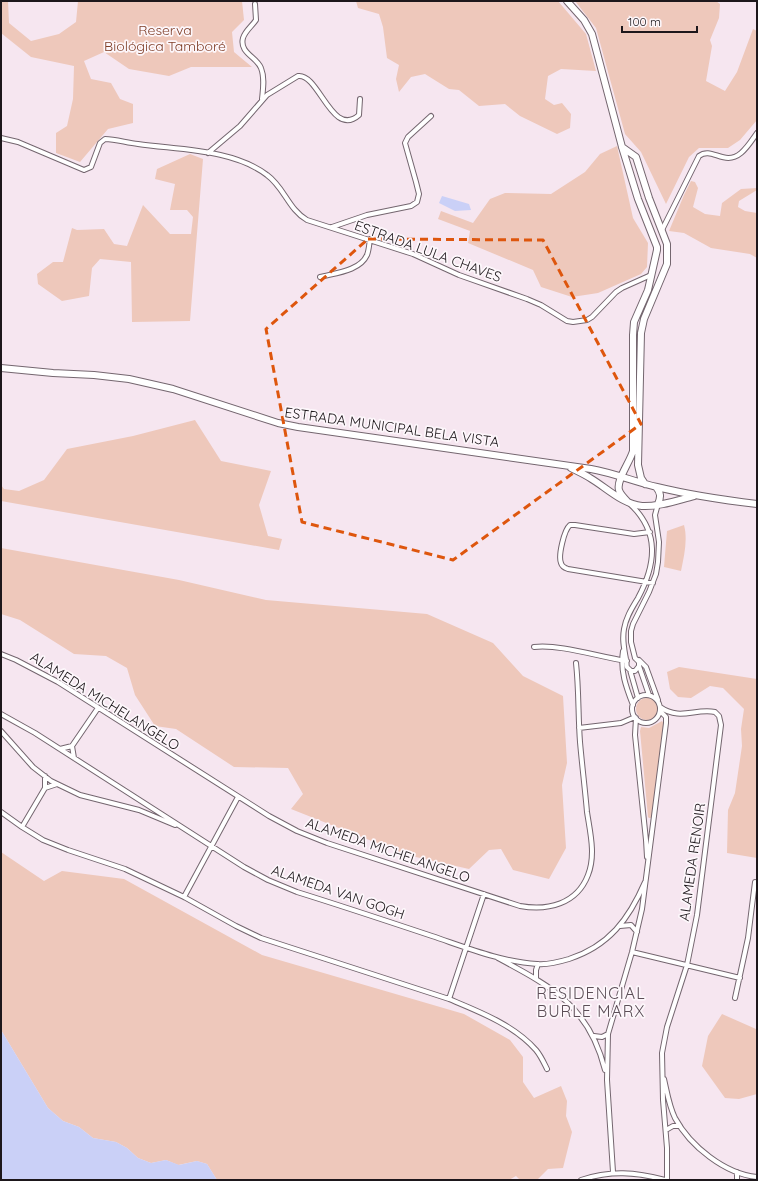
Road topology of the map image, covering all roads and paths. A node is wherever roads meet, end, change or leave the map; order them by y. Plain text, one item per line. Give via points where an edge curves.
1 (567, 1) edge
2 (255, 4) dead end
3 (262, 99) junction
4 (360, 99) dead end
5 (431, 116) dead end
6 (757, 133) edge
7 (1, 138) edge
8 (622, 147) junction
9 (208, 153) junction
10 (631, 176) junction
11 (643, 180) junction
12 (332, 227) junction
13 (662, 230) junction
14 (370, 240) junction
15 (666, 241) junction
16 (656, 243) junction
17 (657, 250) junction
18 (667, 250) junction
19 (651, 275) junction
20 (320, 277) dead end
21 (640, 281) junction
22 (648, 290) junction
23 (1, 368) edge
24 (563, 465) junction
25 (621, 476) junction
26 (645, 484) junction
27 (656, 487) junction
28 (696, 495) junction
29 (628, 502) junction
30 (658, 504) junction
31 (757, 504) edge
32 (650, 532) junction
33 (644, 582) junction
34 (653, 583) junction
35 (534, 647) dead end
36 (623, 649) junction
37 (1, 654) edge
38 (635, 658) junction
39 (621, 661) junction
40 (627, 661) junction
41 (576, 664) dead end
42 (639, 666) junction
43 (630, 670) junction
44 (649, 695) junction
45 (638, 698) junction
46 (633, 706) junction
47 (660, 707) junction
48 (98, 708) junction
49 (1, 714) edge
50 (636, 718) junction
51 (579, 728) junction
52 (1, 731) edge
53 (72, 746) junction
54 (60, 749) junction
55 (74, 758) junction
56 (44, 776) junction
57 (57, 784) junction
58 (46, 788) junction
59 (238, 797) junction
60 (142, 802) junction
61 (139, 810) junction
62 (1, 812) edge
63 (644, 820) junction
64 (654, 820) junction
65 (22, 827) junction
66 (185, 829) junction
67 (212, 846) junction
68 (647, 869) junction
69 (645, 882) junction
70 (755, 882) dead end
71 (484, 894) junction
72 (184, 897) junction
73 (620, 926) junction
74 (637, 932) junction
75 (466, 947) junction
76 (632, 952) junction
77 (492, 955) junction
78 (538, 964) junction
79 (686, 965) junction
80 (740, 978) junction
81 (536, 979) junction
82 (735, 998) dead end
83 (449, 999) junction
84 (608, 1034) junction
85 (594, 1036) junction
86 (547, 1069) dead end
87 (662, 1071) junction
88 (607, 1080) junction
89 (680, 1126) junction
90 (666, 1130) junction
91 (613, 1172) junction
92 (737, 1172) junction
93 (757, 1177) edge
94 (581, 1180) edge
95 (666, 1180) edge
96 (737, 1180) edge

1 - 8 main road via 584,20 592,34
2 - 3 street via 256,20 244,34 242,43 261,67 264,80
3 - 4 street via 299,75 310,82 333,112 342,118 359,115
3 - 9 street via 240,126
5 - 12 street via 408,137 405,143 419,194 415,204 367,215
6 - 13 street via 740,154 733,157 724,158 707,153 699,156
7 - 9 street, ESTRADA LULA CHAVES via 18,142 84,170 91,167 100,143 105,139
8 - 10 main road
8 - 11 main road via 636,157
9 - 12 street, ESTRADA LULA CHAVES via 255,167 273,180 294,210 303,218
10 - 11 main road via 639,174
10 - 16 main road
11 - 13 main road
12 - 14 street, ESTRADA LULA CHAVES
13 - 15 main road
14 - 20 street via 368,254 360,264
14 - 21 street, ESTRADA LULA CHAVES via 413,254 459,275 527,299 574,322 592,317 616,292
15 - 16 main road
15 - 18 main road
16 - 17 main road
17 - 18 main road via 663,254
17 - 19 main road
18 - 26 main road via 667,264 641,332 638,465
19 - 21 street, ESTRADA LULA CHAVES
19 - 22 main road
21 - 22 street via 645,283
22 - 25 main road via 634,322 633,451
23 - 24 main road, ESTRADA MUNICIPAL BELA VISTA via 119,377 173,389 298,427
24 - 25 main road, ESTRADA MUNICIPAL BELA VISTA
24 - 29 main road via 591,478
25 - 26 main road, ESTRADA MUNICIPAL BELA VISTA
25 - 29 main road via 618,490
26 - 27 main road, ESTRADA MUNICIPAL BELA VISTA
27 - 28 main road, ESTRADA MUNICIPAL BELA VISTA
27 - 30 main road via 660,492
28 - 30 main road
28 - 31 main road, ESTRADA MUNICIPAL BELA VISTA
29 - 30 main road via 642,506
29 - 32 street via 641,515
30 - 34 street via 655,519 659,534 659,552
32 - 33 street via 652,556
32 - 33 street via 634,534 572,524 564,533 560,561 562,566 568,569
33 - 34 street
33 - 36 street via 625,622
34 - 38 street via 631,631
35 - 39 street
36 - 39 street
36 - 40 street
37 - 48 street, ALAMEDA MICHELANGELO via 52,678
38 - 40 street
38 - 42 street
38 - 47 street via 646,667
39 - 40 street
39 - 46 street
40 - 43 street
41 - 51 street, ALAMEDA MICHELANGELO
42 - 43 street via 635,671
42 - 44 street
43 - 45 street
44 - 45 street
44 - 47 street via 656,699
45 - 46 street
46 - 50 street
47 - 50 street via 656,719 649,723 640,722
47 - 64 street via 666,721
47 - 79 street, ALAMEDA RENOIR via 678,714 711,711 718,714 721,720 702,880
48 - 53 street
48 - 59 street, ALAMEDA MICHELANGELO
49 - 54 street, ALAMEDA VAN GOGH
50 - 51 street via 621,723
50 - 63 street via 635,735
51 - 71 street, ALAMEDA MICHELANGELO via 592,858 583,884 566,900 550,907 520,906
52 - 56 street, ALAMEDA VAN GOGH
53 - 54 street
53 - 55 street
54 - 55 street, ALAMEDA VAN GOGH
55 - 60 street, ALAMEDA VAN GOGH
56 - 57 street, ALAMEDA VAN GOGH
56 - 58 street
57 - 58 street
57 - 61 street, ALAMEDA VAN GOGH via 80,795
58 - 65 street
59 - 67 street
59 - 71 street, ALAMEDA MICHELANGELO via 310,837
60 - 61 street
60 - 66 street, ALAMEDA VAN GOGH
61 - 66 street, ALAMEDA VAN GOGH
62 - 65 street
63 - 64 street
63 - 68 street
64 - 68 street
65 - 72 street via 48,842 120,867
66 - 67 street, ALAMEDA VAN GOGH
67 - 72 street
67 - 75 street, ALAMEDA VAN GOGH via 244,867 282,886
68 - 69 street
69 - 73 street
69 - 74 street
70 - 80 street
71 - 75 street
72 - 83 street via 261,938
73 - 74 street via 631,925
73 - 78 street via 602,943 578,956 564,961
74 - 76 street
75 - 77 street, ALAMEDA VAN GOGH
75 - 83 street
76 - 79 street
76 - 84 street
77 - 78 street
77 - 81 street
78 - 81 street
79 - 80 street
79 - 87 street, ALAMEDA RENOIR via 663,1043
80 - 82 street
81 - 85 street via 573,1007
83 - 86 street via 512,1029 537,1051
84 - 85 street via 602,1037
84 - 88 street
85 - 88 street
87 - 89 street via 670,1103
87 - 90 street
88 - 91 street
89 - 90 street
89 - 92 street via 705,1153
90 - 95 street
91 - 94 street
91 - 95 street
92 - 93 street
92 - 96 street

